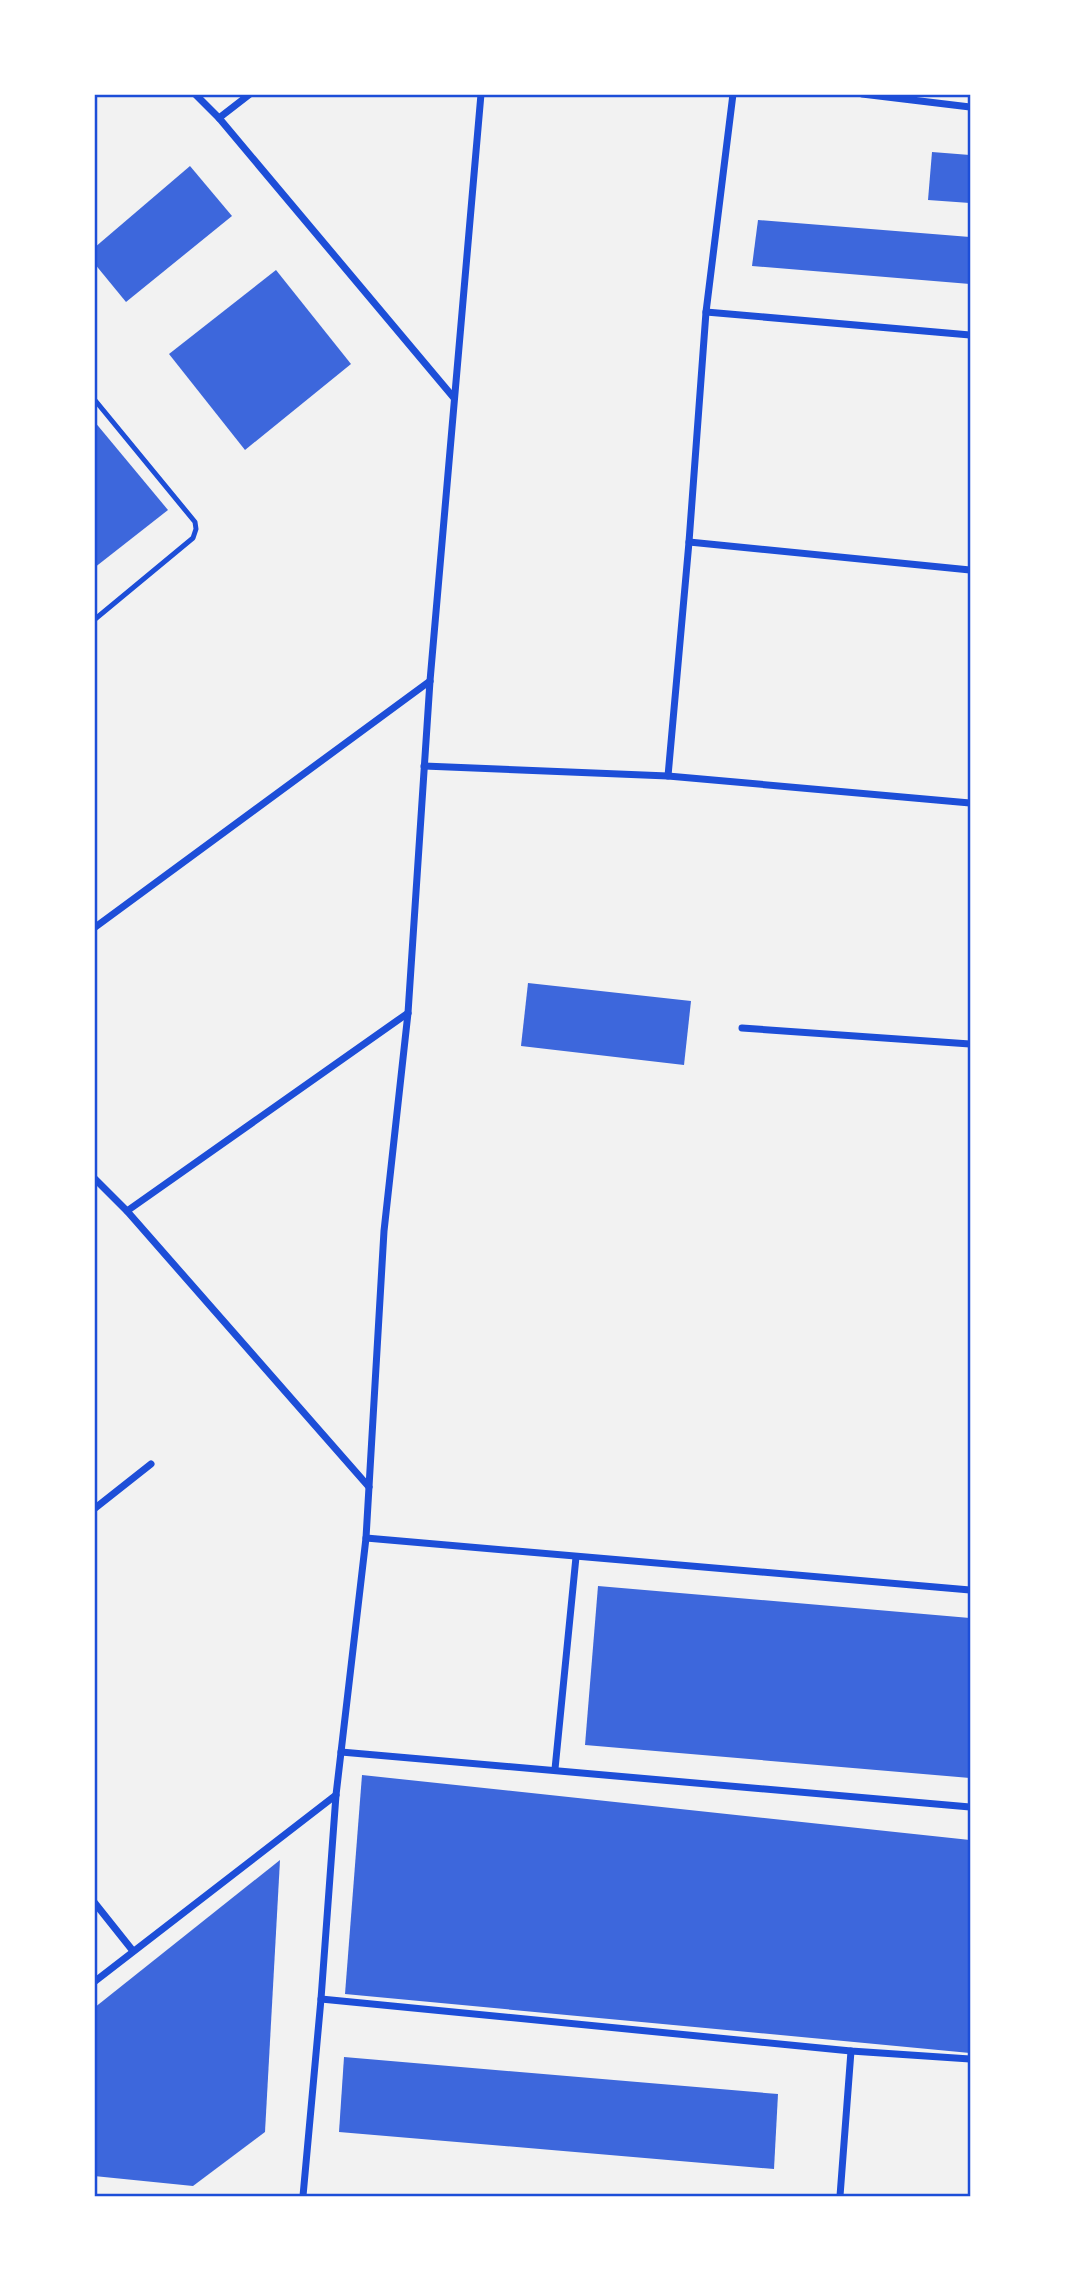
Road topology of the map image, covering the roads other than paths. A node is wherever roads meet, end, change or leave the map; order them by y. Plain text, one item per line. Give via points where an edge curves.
1 (195, 94) edge
2 (250, 94) edge
3 (481, 94) edge
4 (733, 94) edge
5 (862, 94) edge
6 (971, 97) edge
7 (970, 107) edge
8 (219, 118) junction
9 (706, 313) junction
10 (971, 335) edge
11 (454, 398) junction
12 (94, 399) edge
13 (689, 542) junction
14 (971, 570) edge
15 (94, 620) edge
16 (430, 681) junction
17 (424, 766) junction
18 (668, 776) junction
19 (971, 803) edge
20 (94, 928) edge
21 (408, 1013) junction
22 (742, 1028) dead end
23 (971, 1044) edge
24 (94, 1178) edge
25 (127, 1211) junction
26 (151, 1464) dead end
27 (369, 1487) junction
28 (94, 1509) edge
29 (366, 1538) junction
30 (576, 1557) junction
31 (971, 1590) edge
32 (341, 1752) junction
33 (555, 1769) junction
34 (336, 1795) junction
35 (971, 1807) edge
36 (94, 1902) edge
37 (133, 1951) junction
38 (94, 1982) edge
39 (321, 1999) junction
40 (851, 2051) junction
41 (971, 2060) edge
42 (303, 2196) edge
43 (840, 2196) edge

1 - 8 street
2 - 8 street
3 - 11 street
4 - 9 street
5 - 7 street
6 - 7 street
8 - 11 street
9 - 10 street
9 - 13 street
11 - 16 street
12 - 15 lane via 195,522 196,529 193,538
13 - 14 street
13 - 18 street
16 - 17 street
16 - 20 street
17 - 18 street
17 - 21 street
18 - 19 street
21 - 25 street
21 - 27 street via 384,1231
22 - 23 street
24 - 25 street
25 - 27 street
26 - 28 street
27 - 29 street
29 - 30 street
29 - 32 street
30 - 31 street
30 - 33 street
32 - 33 street
32 - 34 street
33 - 35 street
34 - 37 street
34 - 39 street
36 - 37 street
37 - 38 street
39 - 40 street
39 - 42 street
40 - 41 street
40 - 43 street

